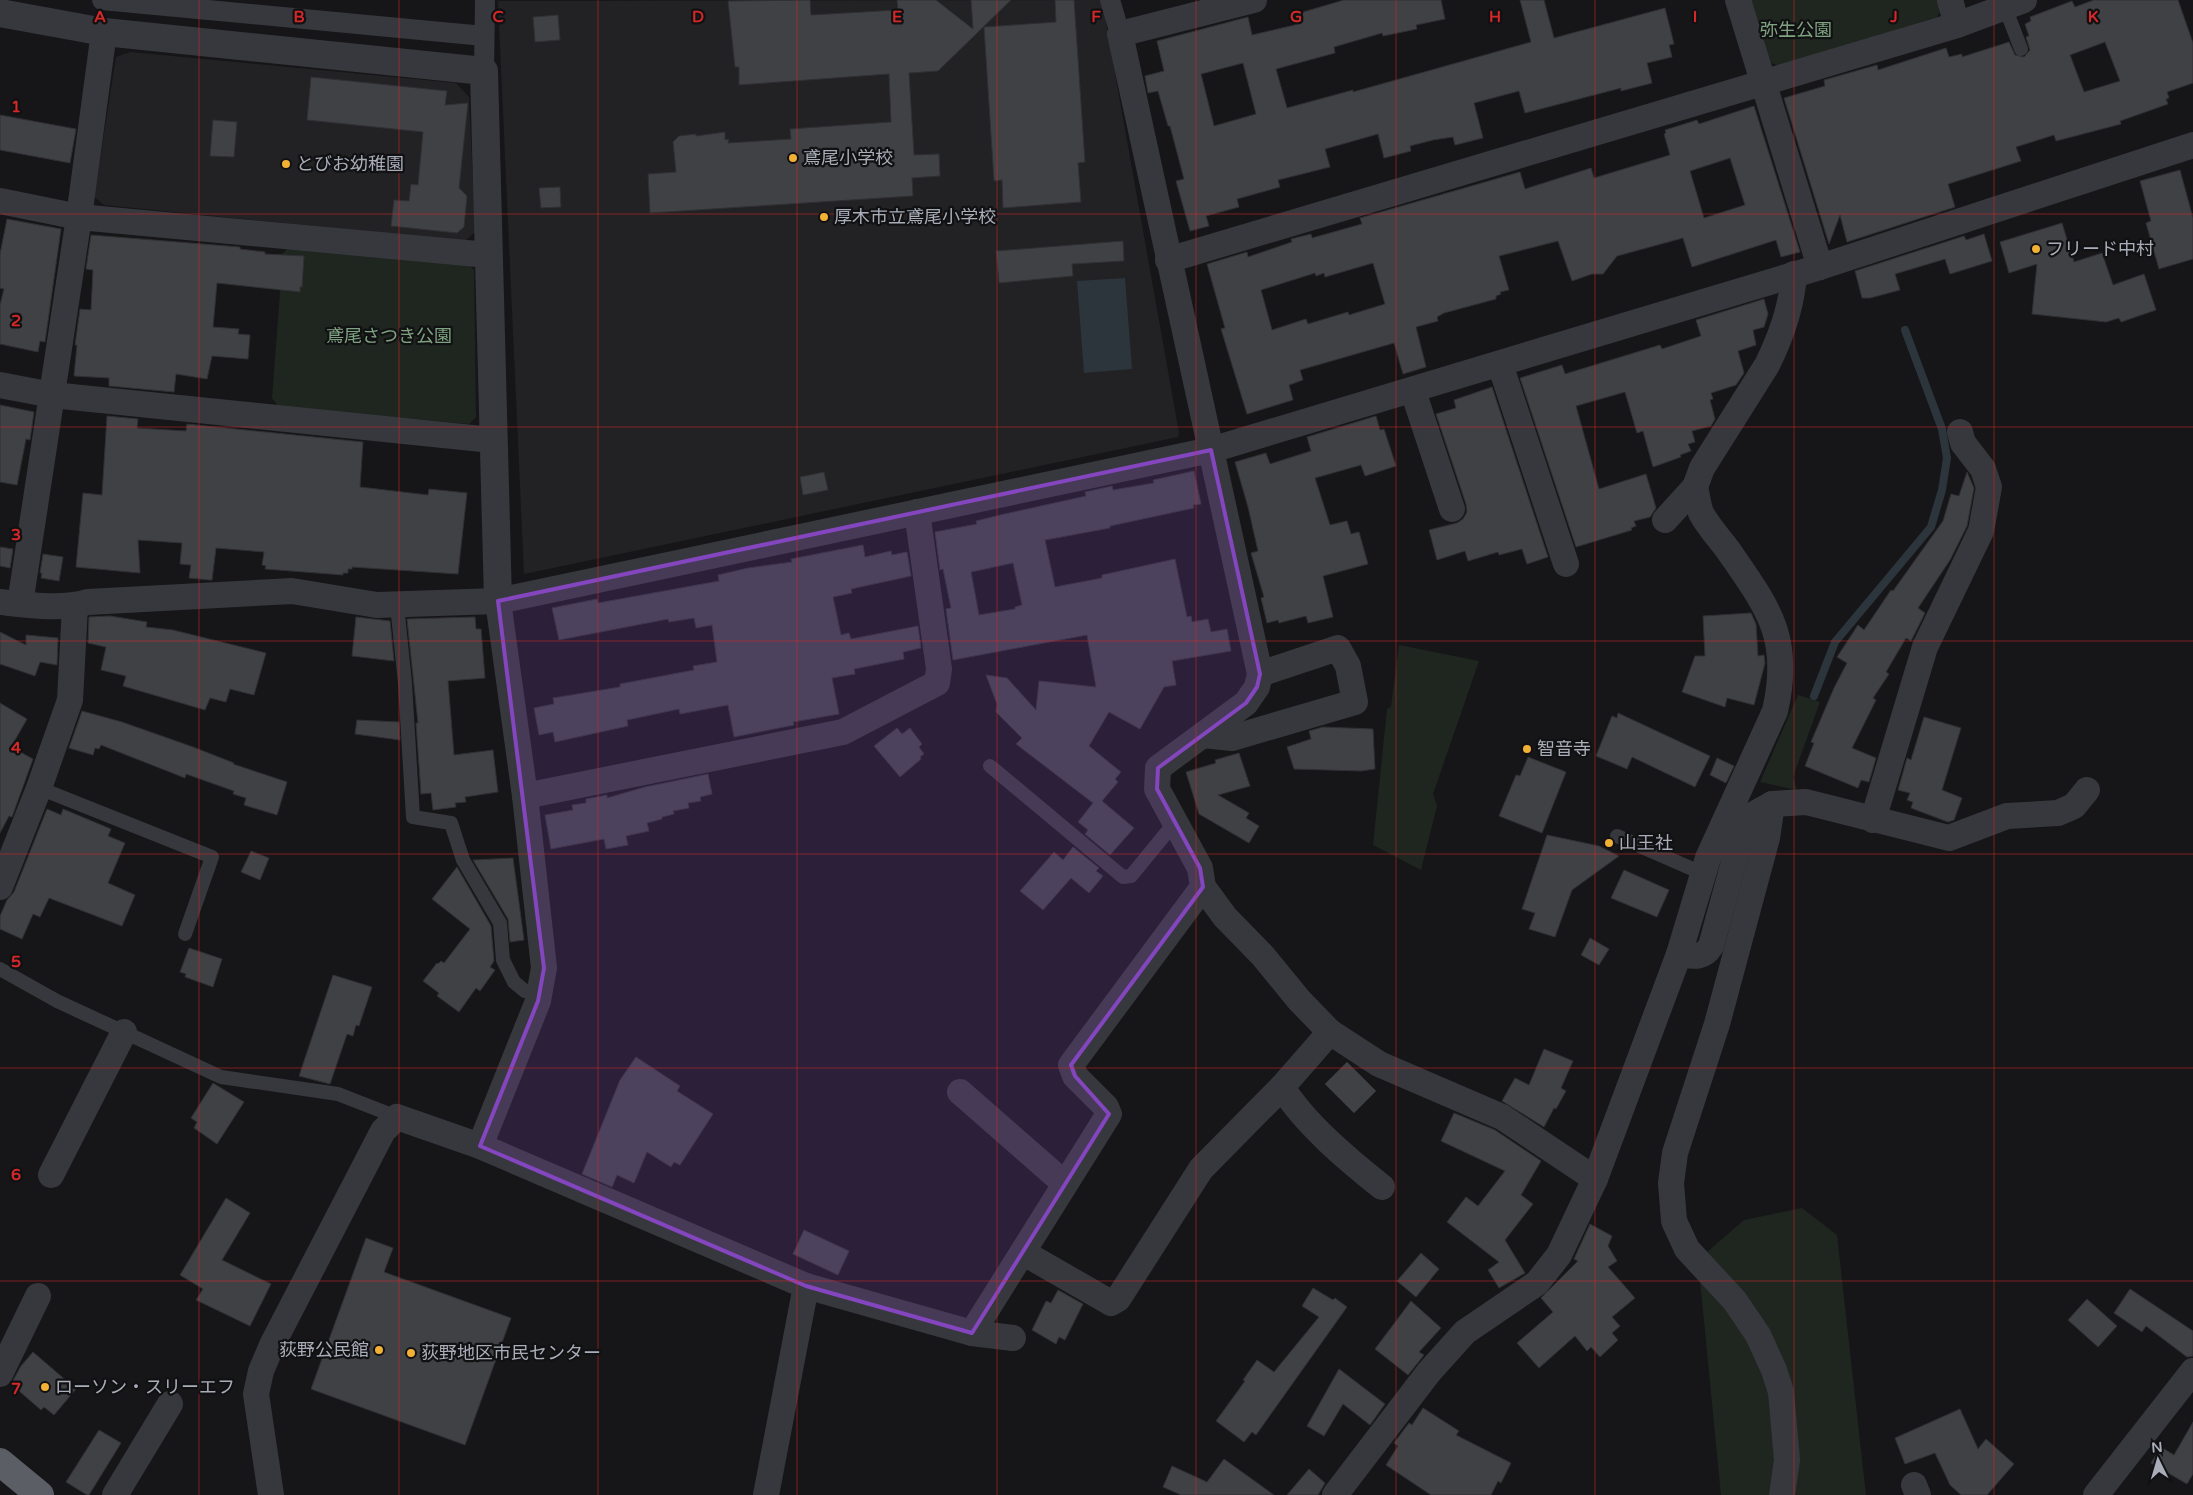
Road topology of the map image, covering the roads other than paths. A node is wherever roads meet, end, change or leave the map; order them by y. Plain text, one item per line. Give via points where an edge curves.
1 (102, 0) edge
2 (485, 0) edge
3 (1110, 0) edge
4 (1254, 0) edge
5 (1738, 0) edge
6 (1950, 0) edge
7 (2015, 4) edge
8 (0, 13) edge
9 (1957, 25) junction
10 (104, 32) junction
11 (1120, 34) junction
12 (484, 36) junction
13 (2021, 49) dead end
14 (484, 71) junction
15 (1764, 82) junction
16 (2193, 145) edge
17 (0, 202) edge
18 (79, 217) junction
19 (488, 255) junction
20 (1168, 260) junction
21 (1820, 267) junction
22 (1794, 274) junction
23 (1500, 364) junction
24 (0, 385) edge
25 (1413, 391) junction
26 (52, 395) junction
27 (1960, 432) dead end
28 (492, 440) junction
29 (1211, 450) junction
30 (1695, 487) junction
31 (1452, 509) dead end
32 (917, 512) junction
33 (1664, 520) dead end
34 (1566, 564) dead end
35 (498, 600) junction
36 (10, 603) edge
37 (397, 605) junction
38 (75, 606) junction
39 (1260, 674) junction
40 (1203, 735) junction
41 (990, 766) dead end
42 (39, 788) junction
43 (2087, 790) dead end
44 (526, 796) junction
45 (1772, 804) junction
46 (1872, 820) junction
47 (1176, 825) junction
48 (1617, 836) dead end
49 (1704, 871) junction
50 (1203, 887) junction
51 (0, 888) edge
52 (185, 934) dead end
53 (1679, 954) junction
54 (0, 969) edge
55 (531, 996) junction
56 (124, 1032) junction
57 (1330, 1032) junction
58 (1282, 1087) junction
59 (960, 1092) dead end
60 (397, 1117) junction
61 (480, 1146) junction
62 (50, 1175) dead end
63 (1595, 1179) junction
64 (1065, 1184) junction
65 (1382, 1187) dead end
66 (1024, 1253) junction
67 (806, 1286) junction
68 (38, 1296) dead end
69 (972, 1333) junction
70 (1013, 1338) dead end
71 (2193, 1372) edge
72 (0, 1374) edge
73 (170, 1404) dead end
74 (0, 1462) edge
75 (40, 1495) edge
76 (115, 1495) edge
77 (271, 1495) edge
78 (766, 1495) edge
79 (1335, 1495) edge
80 (1782, 1495) edge
81 (2096, 1495) edge

1 - 12 street
2 - 12 street
3 - 11 street
4 - 11 street
5 - 15 street
6 - 9 street
7 - 9 street
7 - 13 lane
8 - 10 street
9 - 15 street
10 - 14 street
10 - 18 street
11 - 20 street
12 - 14 street
14 - 19 street
15 - 20 street
15 - 21 street
16 - 21 street
17 - 18 street
18 - 19 street
18 - 26 street
19 - 28 street
20 - 29 street
21 - 22 street
22 - 23 street
22 - 30 street via 1792,296 1775,349 1702,468
23 - 25 street
23 - 34 street
24 - 26 street
25 - 29 street
25 - 31 street
26 - 28 street
26 - 36 street
27 - 46 street via 1963,443 1983,468 1989,488 1981,531 1925,647
28 - 35 street
29 - 32 street
29 - 39 street
30 - 33 street
30 - 49 street via 1701,512 1762,600 1780,646 1782,666 1775,711
32 - 35 street
32 - 44 street via 939,669 936,683 843,732
35 - 37 street
35 - 44 street
36 - 38 street
37 - 38 street via 377,605 292,591 88,602
37 - 55 lane via 413,816 451,823 463,860 500,923 503,960 514,982
38 - 42 street via 70,700
39 - 40 street via 1258,687 1246,703
39 - 40 street via 1338,648 1348,666 1355,702 1232,738
40 - 47 street via 1158,768 1157,789
41 - 47 lane via 1123,877 1131,876
42 - 51 street
42 - 52 lane via 212,857
43 - 46 street via 2074,806 2058,813 2007,816 1949,838
44 - 55 street via 544,968
45 - 46 street via 1806,802
45 - 53 street via 1754,814 1739,844 1707,953 1698,957
45 - 80 street via 1752,895 1717,1024 1676,1153 1671,1184 1674,1221 1687,1248 1739,1308 1758,1335 1774,1370 1781,1392 1787,1460
47 - 50 street via 1200,868
48 - 49 lane
49 - 53 street
50 - 57 street via 1225,917
50 - 64 street via 1071,1065 1075,1076 1109,1114
53 - 63 street
54 - 56 lane
55 - 61 street
56 - 60 lane via 221,1077 338,1094
56 - 62 street
57 - 58 street
57 - 63 street via 1379,1064 1502,1117
58 - 65 street via 1290,1101 1347,1159
58 - 66 street via 1201,1169 1118,1299 1111,1303
59 - 64 street
60 - 61 street
60 - 77 street via 383,1131 261,1371 256,1394
61 - 67 street
63 - 79 street via 1559,1255 1537,1283 1465,1332 1429,1372
64 - 66 street
66 - 69 street
67 - 69 street
67 - 78 street
68 - 72 street
69 - 70 street
71 - 81 street
73 - 76 street
74 - 75 highway

